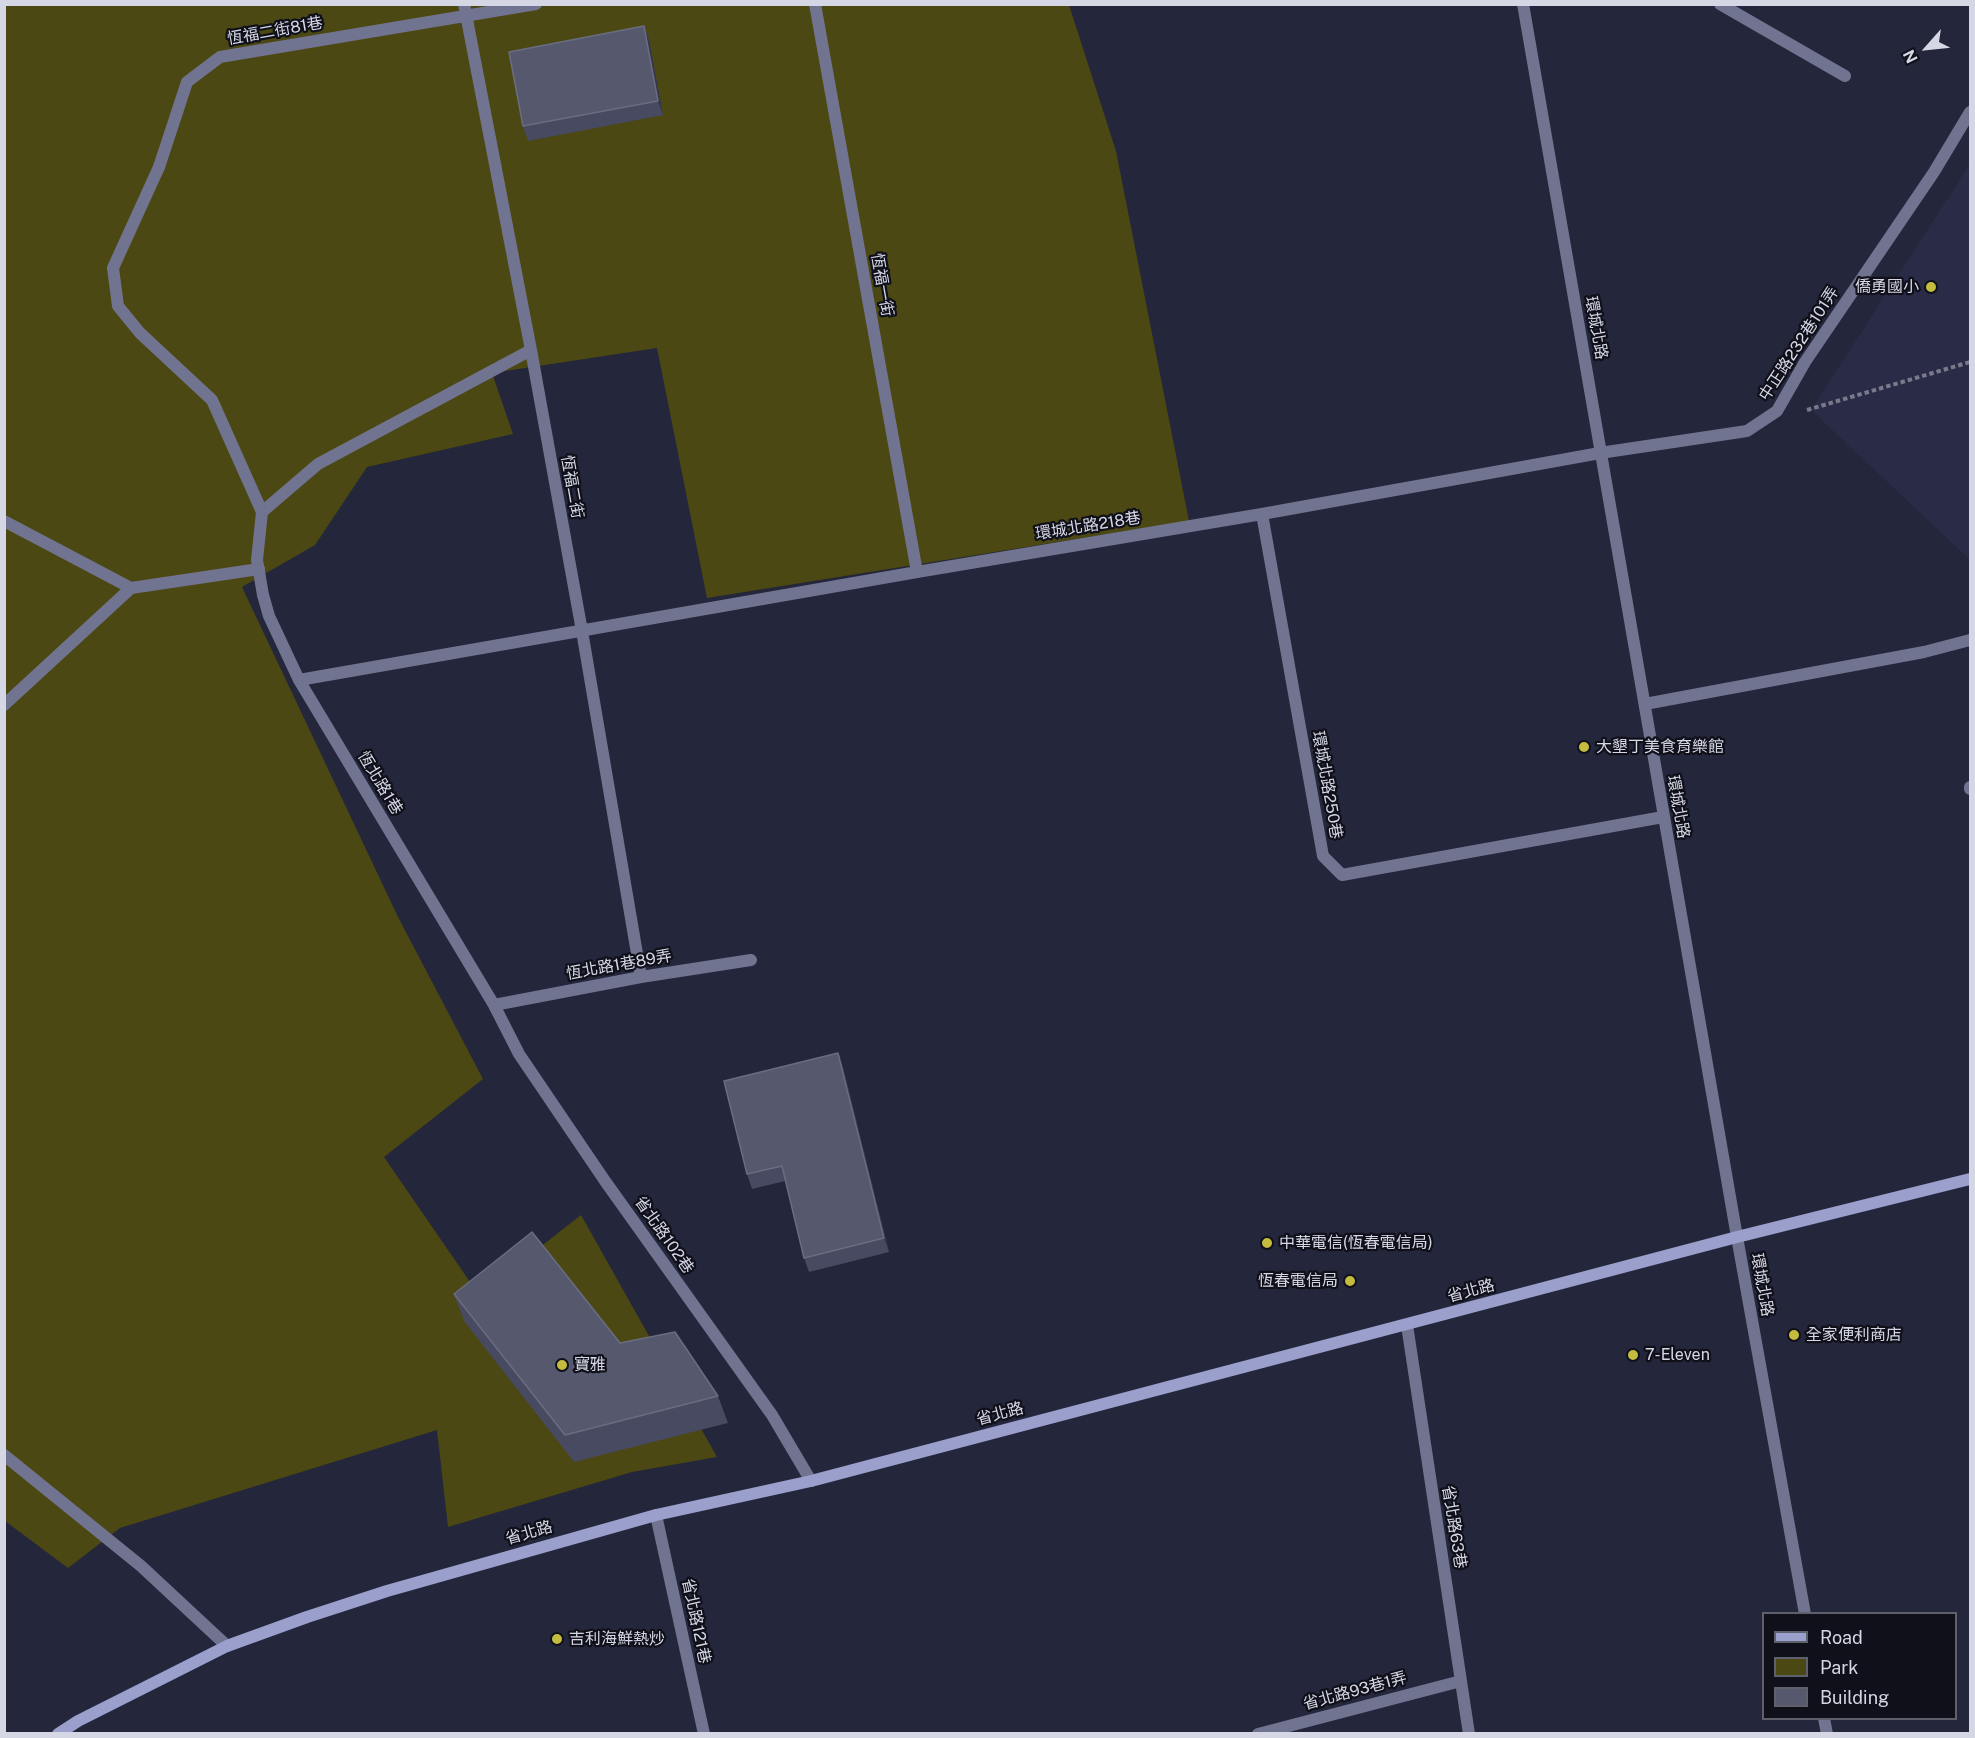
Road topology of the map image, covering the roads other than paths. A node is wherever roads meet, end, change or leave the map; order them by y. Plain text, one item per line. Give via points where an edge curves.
1 (536, 4) edge
2 (815, 4) edge
3 (1523, 4) edge
4 (1720, 4) edge
5 (465, 10) edge
6 (1845, 76) dead end
7 (1971, 112) edge
8 (531, 350) junction
9 (1600, 453) junction
10 (262, 512) junction
11 (1262, 514) junction
12 (4, 521) edge
13 (259, 569) junction
14 (917, 572) junction
15 (130, 588) junction
16 (582, 632) junction
17 (1971, 640) edge
18 (299, 680) junction
19 (1645, 704) junction
20 (4, 705) edge
21 (1663, 817) junction
22 (751, 960) dead end
23 (641, 976) junction
24 (494, 1005) junction
25 (1971, 1179) edge
26 (1737, 1237) junction
27 (1407, 1325) junction
28 (4, 1455) edge
29 (811, 1481) junction
30 (656, 1515) junction
31 (1805, 1612) edge
32 (226, 1646) junction
33 (1461, 1681) junction
34 (58, 1734) edge
35 (704, 1734) edge
36 (1258, 1734) edge
37 (1469, 1734) edge

1 - 5 street, 恆福二街81巷
2 - 14 street, 恆福一街
3 - 9 street, 環城北路
4 - 6 street
5 - 8 street, 恆福二街
5 - 10 street, 恆福二街81巷 via 220,57 187,82 159,166 113,268 118,306 140,333 213,399
7 - 9 street, 中正路232巷101弄 via 1805,362 1777,411 1747,431
8 - 10 street via 318,464
8 - 16 street, 恆福二街
9 - 11 street, 環城北路218巷
9 - 19 street, 環城北路
10 - 13 street, 恆北路1巷
11 - 14 street, 環城北路218巷
11 - 21 street, 環城北路250巷 via 1323,856 1342,875
12 - 15 street
13 - 15 street
13 - 18 street, 恆北路1巷 via 269,616
14 - 16 street, 環城北路218巷
15 - 20 street
16 - 18 street, 環城北路218巷
16 - 23 street, 恆福二街
17 - 19 street
18 - 24 street, 恆北路1巷
19 - 21 street, 環城北路
21 - 26 street, 環城北路
22 - 23 street, 恆北路1巷89弄
23 - 24 street, 恆北路1巷89弄
24 - 29 street, 省北路102巷 via 519,1053 772,1415
25 - 26 main road, 省北路
26 - 27 main road, 省北路
26 - 31 street, 環城北路
27 - 29 main road, 省北路
27 - 33 street, 省北路63巷
28 - 32 street via 141,1566
29 - 30 main road, 省北路
30 - 32 main road, 省北路 via 387,1591
30 - 35 street, 省北路121巷
32 - 34 main road, 省北路
33 - 36 street, 省北路93巷1弄
33 - 37 street, 省北路63巷

